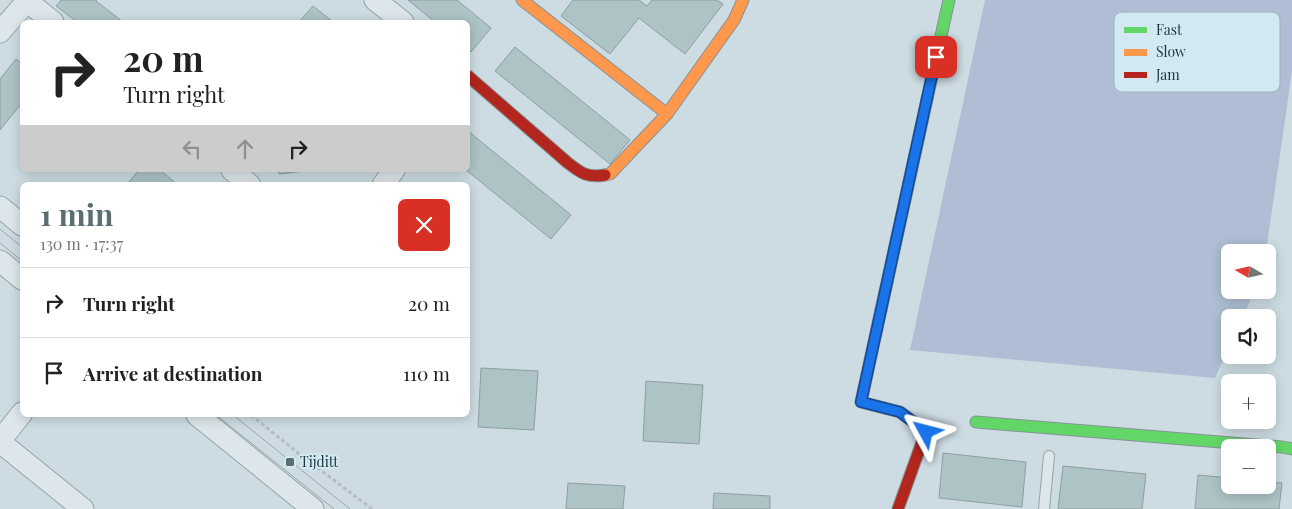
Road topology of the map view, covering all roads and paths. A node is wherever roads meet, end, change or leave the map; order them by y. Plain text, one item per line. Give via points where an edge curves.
1 (375, 0) edge
2 (522, 0) edge
3 (743, 0) edge
4 (949, 0) edge
5 (27, 1) edge
6 (50, 20) edge
7 (400, 20) edge
8 (0, 32) edge
9 (470, 78) edge
10 (667, 114) junction
11 (234, 172) edge
12 (246, 182) edge
13 (0, 207) edge
14 (20, 223) edge
15 (0, 261) edge
16 (20, 277) edge
17 (20, 416) edge
18 (199, 417) edge
19 (253, 417) edge
20 (976, 422) dead end
21 (0, 442) edge
22 (1292, 449) edge
23 (1049, 456) dead end
24 (83, 509) edge
25 (313, 509) edge
26 (372, 509) edge
27 (898, 509) edge
28 (1044, 509) edge

1 - 7 street
2 - 10 street
3 - 10 street via 734,20
4 - 27 street via 861,402 900,412 926,432
5 - 6 street
5 - 8 street
9 - 10 street via 583,174 610,174
11 - 12 street
13 - 14 street
15 - 16 street
17 - 21 street
18 - 25 street
19 - 26 path
20 - 22 street
21 - 24 street
23 - 28 lane

